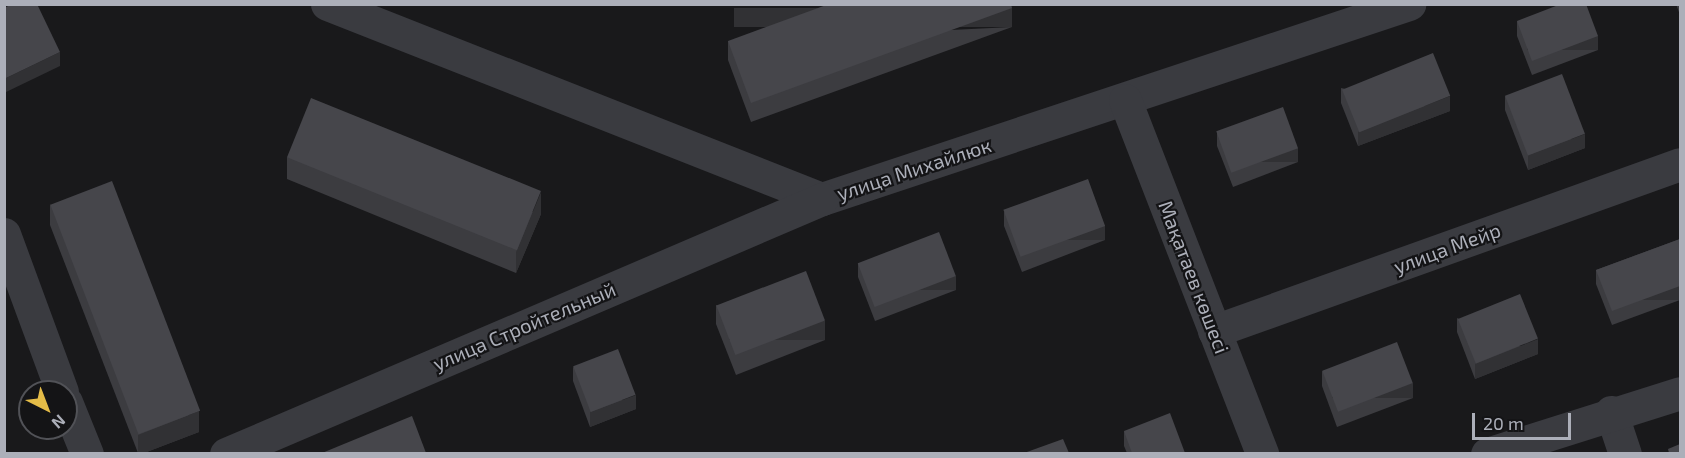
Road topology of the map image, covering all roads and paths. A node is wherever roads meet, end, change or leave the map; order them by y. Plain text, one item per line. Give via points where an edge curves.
1 (327, 4) edge
2 (1408, 4) edge
3 (1125, 100) junction
4 (1680, 164) edge
5 (822, 199) junction
6 (4, 234) edge
7 (1215, 331) junction
8 (58, 380) edge
9 (1680, 393) edge
10 (1611, 412) junction
11 (78, 431) edge
12 (87, 453) edge
13 (226, 453) edge
14 (1262, 453) edge
15 (1487, 453) edge
16 (1625, 453) edge

1 - 5 street, улица Михайлюк
2 - 3 street, улица Михайлюк
3 - 5 street, улица Михайлюк
3 - 7 street, Мақатаев көшесі
4 - 7 street, улица Мейр
5 - 13 street, улица Стройтельный
6 - 8 street
7 - 14 street, Мақатаев көшесі
9 - 10 street
10 - 15 street
10 - 16 street
11 - 12 street

